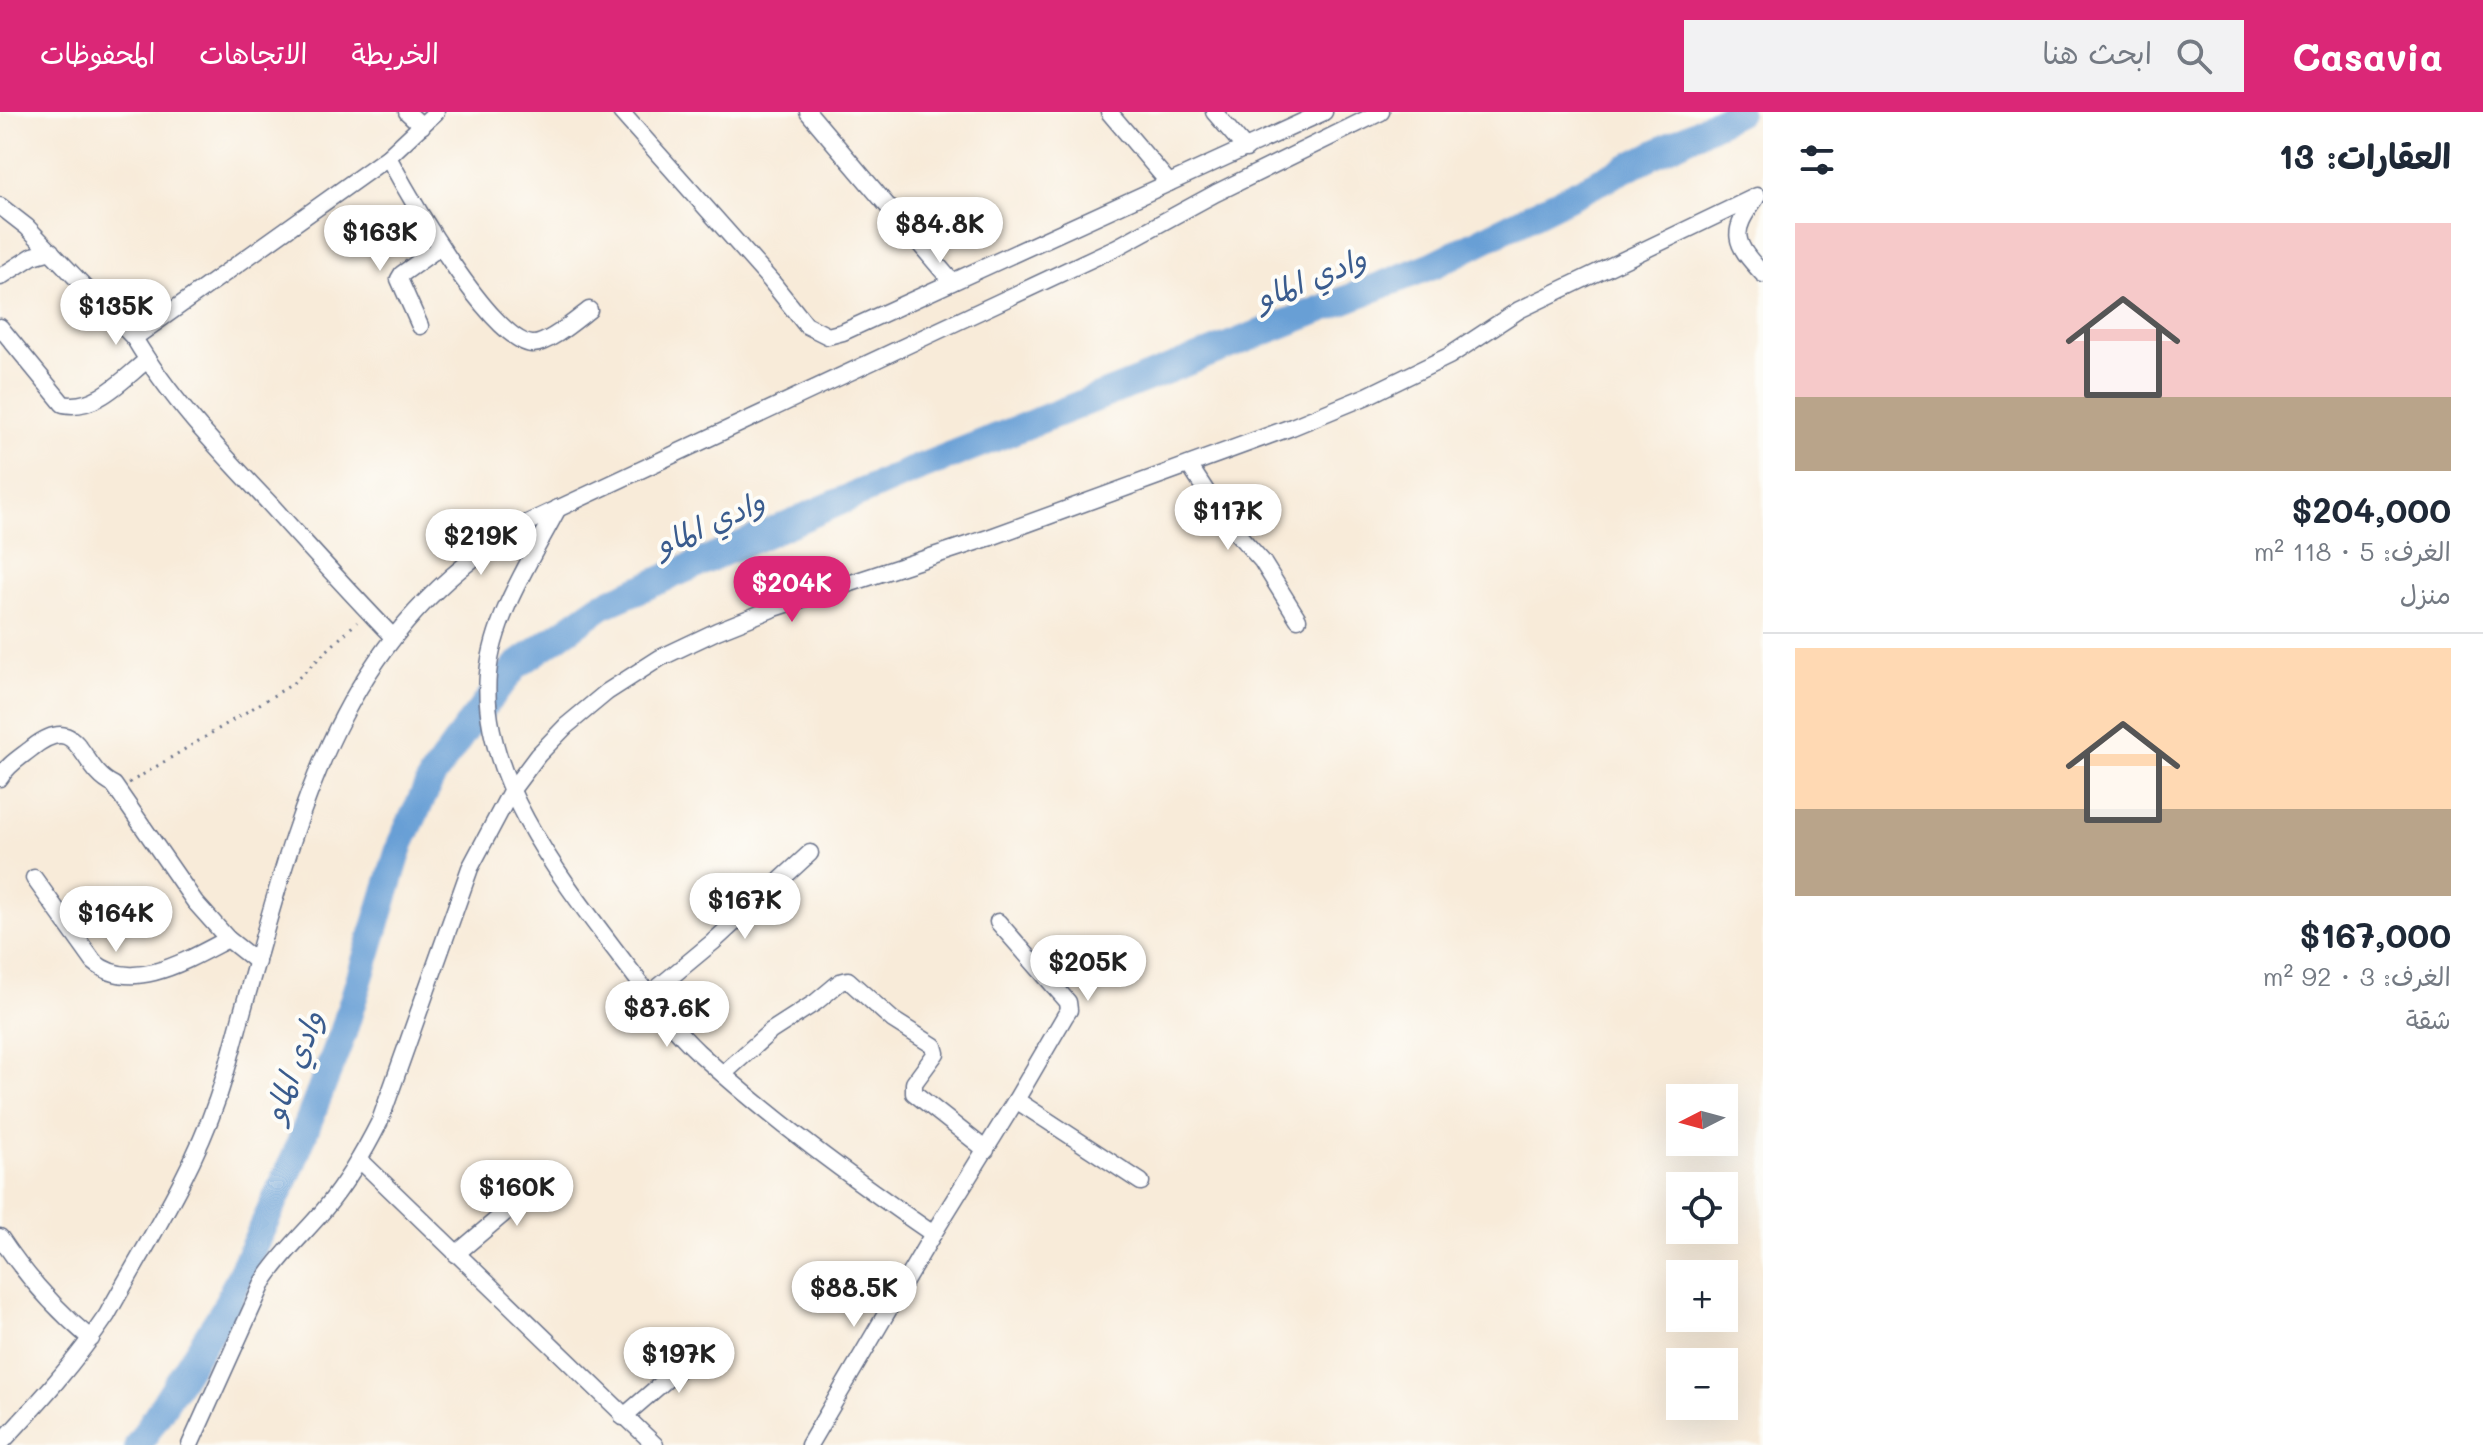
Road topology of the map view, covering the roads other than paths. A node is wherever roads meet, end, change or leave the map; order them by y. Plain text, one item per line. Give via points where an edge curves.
1 (407, 112) edge
2 (436, 112) edge
3 (621, 112) edge
4 (808, 112) edge
5 (1109, 112) edge
6 (1214, 112) edge
7 (1324, 112) edge
8 (1381, 112) edge
9 (422, 126) junction
10 (1246, 149) junction
11 (388, 157) junction
12 (1169, 183) junction
13 (1760, 192) edge
14 (0, 206) edge
15 (440, 247) junction
16 (51, 251) junction
17 (1763, 274) edge
18 (0, 277) edge
19 (952, 282) junction
20 (589, 310) dead end
21 (420, 326) dead end
22 (0, 327) edge
23 (134, 338) junction
24 (147, 360) junction
25 (1189, 465) junction
26 (558, 508) junction
27 (1298, 619) dead end
28 (393, 637) junction
29 (0, 778) edge
30 (511, 791) junction
31 (810, 853) dead end
32 (34, 878) dead end
33 (998, 922) dead end
34 (228, 939) junction
35 (257, 962) junction
36 (649, 995) junction
37 (723, 1074) junction
38 (1016, 1100) junction
39 (986, 1150) junction
40 (361, 1161) junction
41 (553, 1172) dead end
42 (1141, 1182) dead end
43 (933, 1234) junction
44 (0, 1237) edge
45 (456, 1254) junction
46 (91, 1339) junction
47 (709, 1343) dead end
48 (623, 1417) junction
49 (0, 1444) edge
50 (190, 1445) edge
51 (655, 1445) edge
52 (809, 1445) edge

1 - 9 street
2 - 9 street
3 - 19 street via 816,332 843,332
4 - 19 street
5 - 12 street
6 - 10 street
7 - 10 street
8 - 26 street via 1117,247
9 - 11 street
10 - 12 street
11 - 15 street
11 - 23 street
12 - 19 street
13 - 17 street via 1738,222 1738,234 1742,248
13 - 25 street via 1519,310 1449,356 1367,396
14 - 16 street
15 - 20 street via 522,342 546,341
15 - 21 street via 399,279
16 - 18 street
16 - 23 street
22 - 24 street via 63,404 75,407 91,404
23 - 24 street
24 - 28 street via 200,427
25 - 27 street via 1224,519 1262,561
25 - 30 street via 772,609 660,658 566,726
26 - 28 street via 496,541 463,566
26 - 30 street via 494,635 487,676 491,719
28 - 35 street via 329,740
29 - 34 street via 40,742 58,733 67,735 114,785 195,902
30 - 36 street via 561,876
30 - 40 street via 470,868
31 - 36 street
32 - 34 street via 94,962 115,975 149,973
33 - 38 street via 1068,1002 1069,1010
34 - 35 street
35 - 46 street via 204,1136
36 - 37 street via 680,1034
37 - 39 street via 771,1031 848,980 893,1020 934,1046 936,1053 914,1083 914,1093
37 - 43 street via 855,1180
38 - 39 street
38 - 42 street
39 - 43 street
40 - 45 street
40 - 50 street via 276,1261
41 - 45 street
43 - 52 street
44 - 46 street via 52,1304
45 - 48 street
46 - 49 street
47 - 48 street
48 - 51 street

